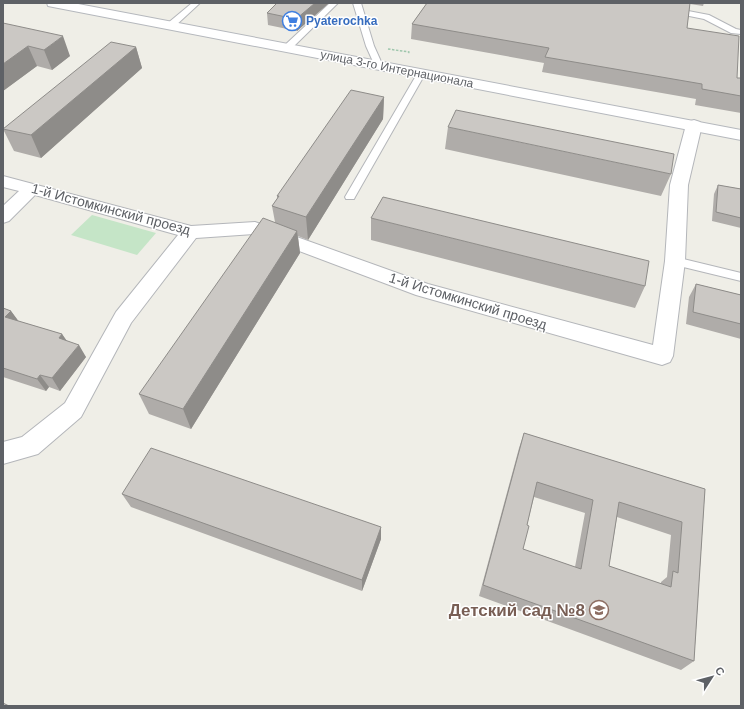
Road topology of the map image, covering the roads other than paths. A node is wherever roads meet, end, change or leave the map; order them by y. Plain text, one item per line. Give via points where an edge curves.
1 (53, 3) edge
2 (196, 3) edge
3 (334, 3) edge
4 (357, 3) edge
5 (653, 3) edge
6 (170, 25) junction
7 (741, 32) edge
8 (288, 47) junction
9 (379, 66) junction
10 (421, 74) junction
11 (694, 125) junction
12 (741, 135) edge
13 (3, 181) edge
14 (32, 188) junction
15 (350, 197) dead end
16 (3, 217) edge
17 (191, 232) junction
18 (675, 261) junction
19 (741, 277) edge
20 (3, 453) edge

1 - 6 street, улица 3-го Интернационала
2 - 6 lane
3 - 8 lane
4 - 9 lane
5 - 7 lane via 653,6 706,17
6 - 8 street, улица 3-го Интернационала
8 - 9 street, улица 3-го Интернационала
9 - 10 street, улица 3-го Интернационала
10 - 11 street, улица 3-го Интернационала
10 - 15 lane
11 - 12 street, улица 3-го Интернационала
11 - 18 street, 1-й Истомкинский проезд via 679,185
13 - 14 street, 1-й Истомкинский проезд
14 - 16 street
14 - 17 street, 1-й Истомкинский проезд
17 - 18 street, 1-й Истомкинский проезд via 255,228 423,290 662,356
17 - 20 street via 123,318 73,410 30,446
18 - 19 lane

